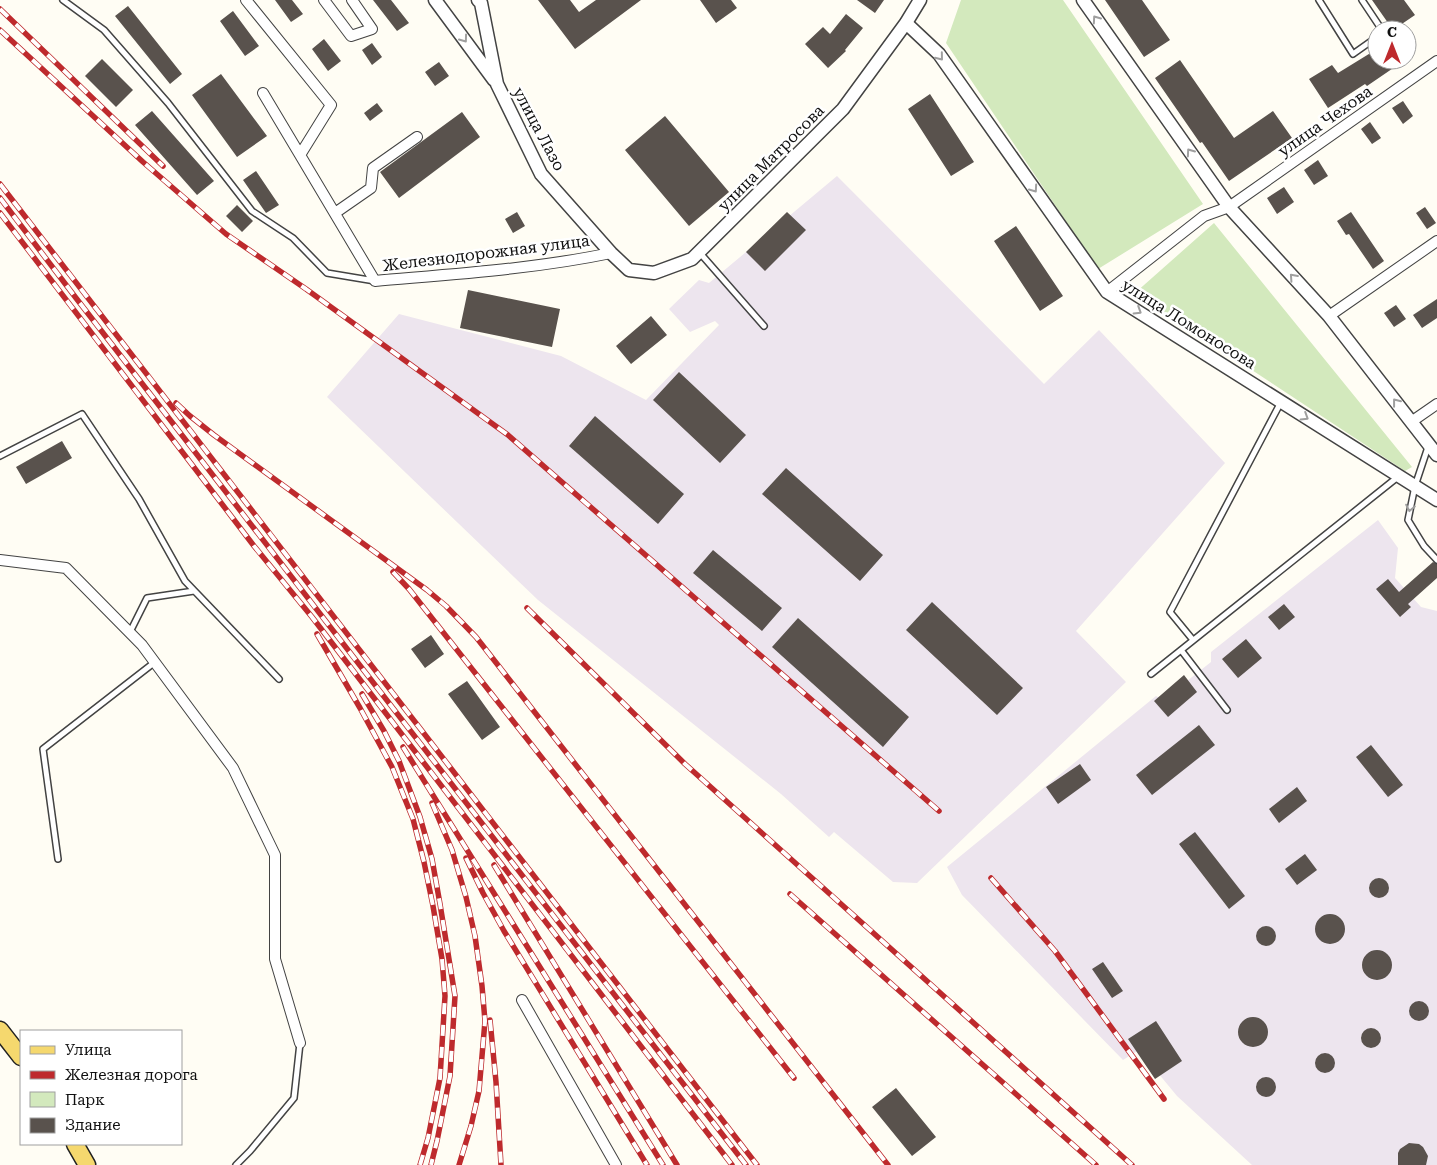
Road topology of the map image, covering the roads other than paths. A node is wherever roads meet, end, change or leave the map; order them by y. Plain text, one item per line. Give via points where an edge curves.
1 (63, 0) edge
2 (246, 0) edge
3 (324, 0) edge
4 (352, 0) edge
5 (435, 0) edge
6 (478, 0) edge
7 (920, 0) edge
8 (1083, 0) edge
9 (1319, 0) edge
10 (1362, 0) edge
11 (1375, 20) edge
12 (906, 23) junction
13 (1367, 44) edge
14 (1437, 61) edge
15 (497, 84) junction
16 (263, 93) dead end
17 (417, 137) dead end
18 (300, 155) junction
19 (1229, 207) junction
20 (334, 213) junction
21 (1437, 241) edge
22 (699, 252) junction
23 (611, 253) junction
24 (376, 281) junction
25 (1107, 292) junction
26 (1329, 316) junction
27 (764, 326) dead end
28 (1281, 401) junction
29 (1437, 404) edge
30 (1411, 422) junction
31 (1433, 450) edge
32 (0, 456) edge
33 (1399, 476) junction
34 (1414, 486) junction
35 (1437, 500) edge
36 (0, 560) edge
37 (1437, 560) edge
38 (194, 591) junction
39 (130, 633) junction
40 (1193, 640) junction
41 (1182, 650) junction
42 (155, 662) junction
43 (1151, 674) dead end
44 (279, 679) dead end
45 (1228, 710) dead end
46 (58, 859) dead end
47 (522, 1000) dead end
48 (0, 1030) edge
49 (300, 1043) joint
50 (20, 1056) edge
51 (76, 1145) edge
52 (88, 1165) edge
53 (236, 1165) edge
54 (616, 1165) edge

1 - 24 lane via 104,30 168,103 252,211 293,238 327,274
2 - 18 street via 331,105
3 - 4 street via 351,36 372,29
5 -> 15 street
6 - 15 street, улица Лазо
7 - 12 street, улица Матросова
19 -> 8 street
9 - 13 lane via 1353,54
10 - 11 lane
12 - 22 street, улица Матросова via 843,109
12 -> 25 street, улица Ломоносова via 939,54
14 - 19 street, улица Чехова
15 - 23 street, улица Лазо via 541,174
16 - 18 street, Железнодорожная улица
17 - 20 street via 372,168 371,188
18 - 20 street, Железнодорожная улица
19 - 25 street, улица Чехова via 1204,216
26 -> 19 street
20 - 24 street, Железнодорожная улица
21 - 26 street
22 - 23 street, улица Матросова via 692,259 654,274 629,270
22 - 27 lane
23 - 24 street, Железнодорожная улица via 516,268
25 -> 28 street, улица Ломоносова
30 -> 26 street
28 -> 33 street, улица Ломоносова
28 - 40 lane via 1170,612
29 - 30 street
30 - 31 street
31 - 34 lane
32 - 38 lane via 82,414 139,499 185,581
33 - 34 street, улица Ломоносова
33 - 40 lane
34 - 35 street, улица Ломоносова
34 -> 37 lane via 1408,520
36 - 39 street via 66,568
38 - 39 lane via 147,598
38 - 44 lane
39 - 42 street
40 - 41 lane
41 - 43 lane
41 - 45 lane
42 - 46 lane via 43,749
42 - 49 street via 233,768 275,855 275,959
47 - 54 street
48 - 50 main road
49 - 53 lane via 294,1098
51 - 52 main road

